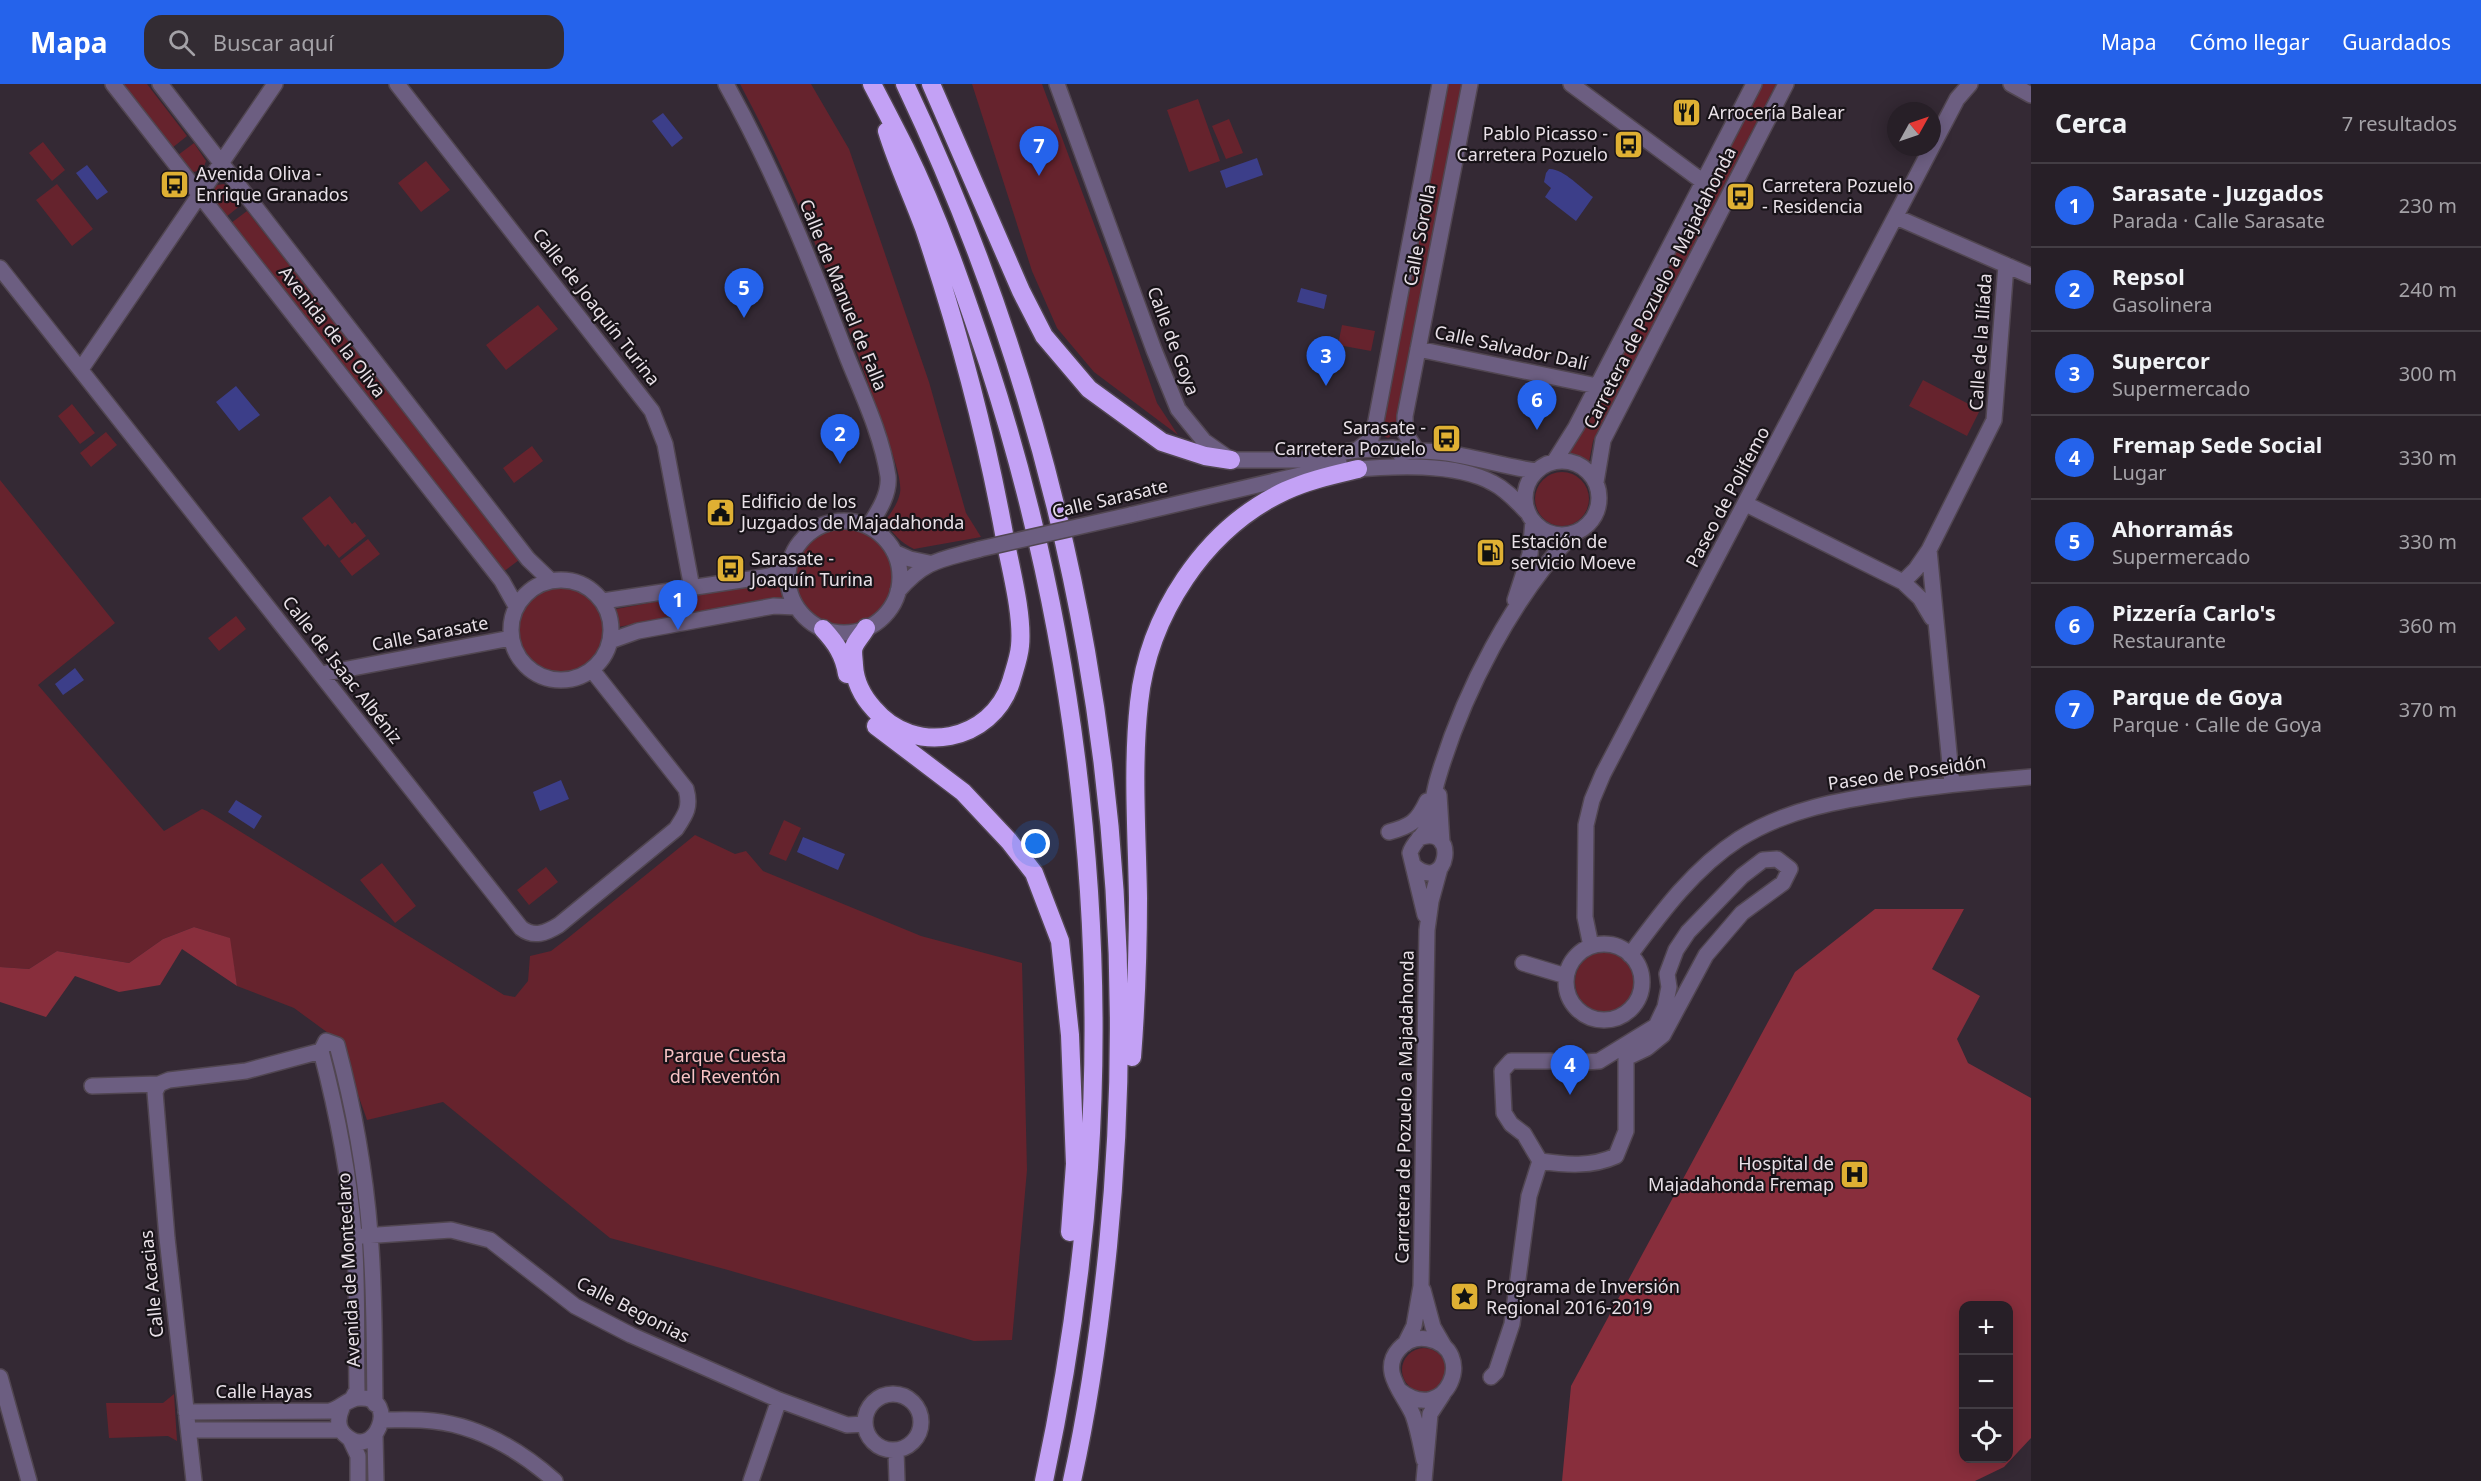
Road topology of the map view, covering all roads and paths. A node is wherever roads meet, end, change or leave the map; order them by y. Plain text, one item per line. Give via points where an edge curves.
1 (113, 84) edge
2 (160, 84) edge
3 (275, 84) edge
4 (396, 84) edge
5 (726, 84) edge
6 (905, 84) edge
7 (918, 84) edge
8 (931, 84) edge
9 (1057, 84) edge
10 (1440, 84) edge
11 (1470, 84) edge
12 (1571, 84) edge
13 (1754, 84) edge
14 (1786, 84) edge
15 (1970, 84) edge
16 (2011, 84) edge
17 (873, 86) edge
18 (2031, 95) edge
19 (928, 133) junction
20 (222, 162) junction
21 (1702, 181) junction
22 (199, 194) junction
23 (1896, 218) junction
24 (2006, 265) junction
25 (0, 268) edge
26 (2031, 276) edge
27 (1418, 348) junction
28 (81, 369) junction
29 (1597, 386) junction
30 (1383, 388) junction
31 (1409, 394) junction
32 (1357, 450) junction
33 (1413, 451) junction
34 (1231, 459) junction
35 (1554, 462) junction
36 (1358, 469) junction
37 (1537, 471) junction
38 (1300, 475) junction
39 (1596, 482) junction
40 (1746, 504) junction
41 (1531, 517) junction
42 (869, 526) junction
43 (1575, 533) junction
44 (1929, 550) junction
45 (894, 552) junction
46 (929, 563) junction
47 (788, 569) junction
48 (550, 580) junction
49 (1903, 582) junction
50 (692, 588) junction
51 (898, 591) junction
52 (603, 601) junction
53 (516, 606) junction
54 (796, 607) junction
55 (1510, 615) junction
56 (1935, 624) junction
57 (866, 628) junction
58 (823, 629) junction
59 (511, 638) junction
60 (610, 641) junction
61 (592, 670) junction
62 (321, 674) junction
63 (1438, 777) junction
64 (2031, 777) edge
65 (1952, 784) junction
66 (1418, 839) junction
67 (1442, 843) junction
68 (1414, 866) junction
69 (1440, 868) junction
70 (1427, 930) junction
71 (1591, 946) junction
72 (1630, 955) junction
73 (1523, 963) dead end
74 (1566, 976) junction
75 (321, 1051) junction
76 (1626, 1058) junction
77 (1551, 1061) tunnel mouth
78 (159, 1083) junction
79 (92, 1086) dead end
80 (1117, 1157) junction
81 (1540, 1161) junction
82 (354, 1236) junction
83 (370, 1236) junction
84 (1421, 1286) junction
85 (1071, 1330) junction
86 (1404, 1344) junction
87 (1444, 1346) junction
88 (0, 1377) edge
89 (1491, 1377) dead end
90 (1399, 1390) junction
91 (1443, 1394) junction
92 (779, 1400) junction
93 (347, 1403) junction
94 (375, 1404) junction
95 (186, 1412) junction
96 (382, 1420) junction
97 (865, 1424) junction
98 (189, 1430) junction
99 (346, 1435) junction
100 (375, 1436) junction
101 (896, 1450) junction
102 (1424, 1460) junction
103 (29, 1481) edge
104 (194, 1481) edge
105 (358, 1481) edge
106 (376, 1481) edge
107 (555, 1481) edge
108 (751, 1481) edge
109 (897, 1481) edge
110 (1044, 1481) edge
111 (1072, 1481) edge
112 (1424, 1481) edge

1 - 22 street, Avenida de la Oliva
2 - 20 street, Avenida de la Oliva
3 - 20 street
4 - 50 street, Calle de Joaquín Turina via 652,411 665,444
5 - 42 street, Calle de Manuel de Falla via 806,248 876,433 888,478 883,502
6 - 19 highway
7 - 19 highway
8 - 34 highway via 1044,336 1089,389 1162,442 1205,456
9 - 34 street, Calle de Goya via 1178,408 1204,441
10 - 30 street, Calle Sorolla
11 - 27 street, Calle Sorolla
12 - 21 street
13 - 21 street, Carretera de Pozuelo a Majadahonda
14 - 39 street, Carretera de Pozuelo a Majadahonda via 1603,440
15 - 23 street, Paseo de Polifemo via 1957,99
16 - 18 street
17 - 57 highway via 963,354 1001,515 1017,602 1020,646 1010,684 997,710 976,727 952,737 929,738 885,722 860,692 853,648
17 - 85 highway via 938,225 980,340 1031,512 1061,661 1086,853 1093,1031 1089,1168
19 - 80 highway via 974,243 1031,411 1056,503 1087,650 1106,784 1117,924
20 - 22 street
20 - 48 street, Avenida de la Oliva via 528,559
21 - 29 street, Carretera de Pozuelo a Majadahonda
22 - 28 street
22 - 53 street, Avenida de la Oliva via 502,581
23 - 24 street
23 - 40 street, Paseo de Polifemo
24 - 26 street
24 - 44 street, Calle de la Ilíada via 1994,420
25 - 28 street, Calle de Isaac Albéniz
27 - 29 street, Calle Salvador Dalí
27 - 31 street, Calle Sorolla
28 - 62 street, Calle de Isaac Albéniz
29 - 35 street, Carretera de Pozuelo a Majadahonda
30 - 31 street via 1391,397
30 - 32 street, Calle Sorolla via 1371,439
31 - 33 street, Calle Sorolla via 1405,433
32 - 33 street
32 - 34 street via 1296,460
33 - 37 street, Calle Sarasate via 1445,453
33 - 38 street, Calle Sarasate via 1333,463
35 - 37 street
35 - 39 street via 1578,464
36 - 38 street, Calle Sarasate
36 - 41 street, Calle Sarasate via 1426,467 1477,476 1505,491
36 - 80 highway via 1316,478 1283,492 1236,521 1206,550 1181,584 1153,639 1139,702 1132,1056
37 - 41 street via 1526,490
38 - 46 street, Calle Sarasate, bridge
39 - 43 street via 1596,512
40 - 49 street
40 - 71 street, Paseo de Polifemo via 1592,800 1586,825 1585,917
41 - 43 street via 1552,533
41 - 55 street via 1530,554
42 - 45 street via 884,537
42 - 47 street via 853,521 819,526 804,537
43 - 55 street via 1550,558
44 - 49 street, Calle de la Ilíada
44 - 56 street
45 - 46 street
45 - 51 street via 899,565
46 - 51 street, Calle Sarasate
47 - 50 street via 769,576
47 - 54 street
48 - 52 street via 580,582
48 - 53 street via 536,585
49 - 56 street via 1920,598
50 - 52 street
51 - 57 street via 887,614
52 - 60 street via 610,620
53 - 59 street
54 - 58 street
54 - 60 street via 774,606 638,631
55 - 63 street via 1476,684
56 - 65 street
57 - 58 street via 845,633
58 - 85 highway via 837,645 854,695 877,728 963,792 1034,873 1060,942 1070,1035 1075,1164 1069,1250
59 - 61 street via 528,668 543,677 576,678
59 - 62 street, Calle Sarasate
60 - 61 street via 604,657
61 - 62 street, Calle de Isaac Albéniz via 686,789 688,812 676,829 559,925 537,935 521,928
63 - 66 street via 1426,828
63 - 66 street via 1420,816 1408,826 1389,832
63 - 67 street
64 - 65 street, Paseo de Poseidón
65 - 72 street, Paseo de Poseidón via 1834,801 1789,815 1739,840 1689,882
66 - 67 street via 1434,837
66 - 68 street via 1410,853
67 - 69 street via 1446,859
68 - 69 street via 1424,872
68 - 70 street, Carretera de Pozuelo a Majadahonda
69 - 70 street, Carretera de Pozuelo a Majadahonda
70 - 84 street, Carretera de Pozuelo a Majadahonda
71 - 72 street via 1619,947
71 - 74 street via 1574,958
72 - 74 street via 1639,968 1642,983 1629,1011 1616,1018 1600,1020 1574,1005 1567,992
73 - 74 street
75 - 78 street via 246,1071
75 - 82 street, Avenida de Monteclaro via 346,1167
75 - 83 street, Avenida de Monteclaro via 326,1041 337,1045 352,1099
76 - 76 street via 1592,1061 1656,1026 1665,1007 1667,974 1688,932 1762,860 1777,859 1790,869 1783,883 1742,913 1706,955 1663,1035
76 - 81 street via 1626,1131 1616,1156 1602,1163 1565,1165
77 - 81 street via 1511,1061 1502,1071 1504,1113 1524,1134
78 - 79 street
78 - 95 street, Calle Acacias via 154,1101
80 - 111 highway via 1102,1306
81 - 89 street via 1529,1196 1512,1324
82 - 83 street, Calle Begonias
82 - 93 street, Avenida de Monteclaro via 357,1390
83 - 92 street, Calle Begonias via 451,1230 490,1240 575,1306
83 - 94 street, Avenida de Monteclaro
84 - 86 street, Carretera de Pozuelo a Majadahonda via 1414,1326
84 - 87 street, Carretera de Pozuelo a Majadahonda via 1433,1327
85 - 110 highway
86 - 87 street via 1425,1338
86 - 90 street via 1392,1366
87 - 91 street via 1454,1365 1454,1376
88 - 103 street
90 - 91 street via 1420,1401
90 - 102 street via 1413,1416
91 - 102 street via 1430,1414
92 - 97 street, Calle Begonias via 847,1425
92 - 108 street
93 - 94 street via 365,1398
93 - 95 street, Calle Hayas via 330,1411
93 - 99 street via 338,1419
94 - 96 street
95 - 98 street, Calle Acacias
96 - 100 street
96 - 107 street via 434,1421 485,1434
97 - 101 street via 871,1441
97 - 101 street via 876,1400 894,1394 911,1401 921,1426 913,1443
98 - 99 street, Calle Hayas
98 - 104 street, Calle Acacias
99 - 100 street via 363,1441
99 - 105 street via 358,1456
100 - 106 street
101 - 109 street
102 - 112 street

